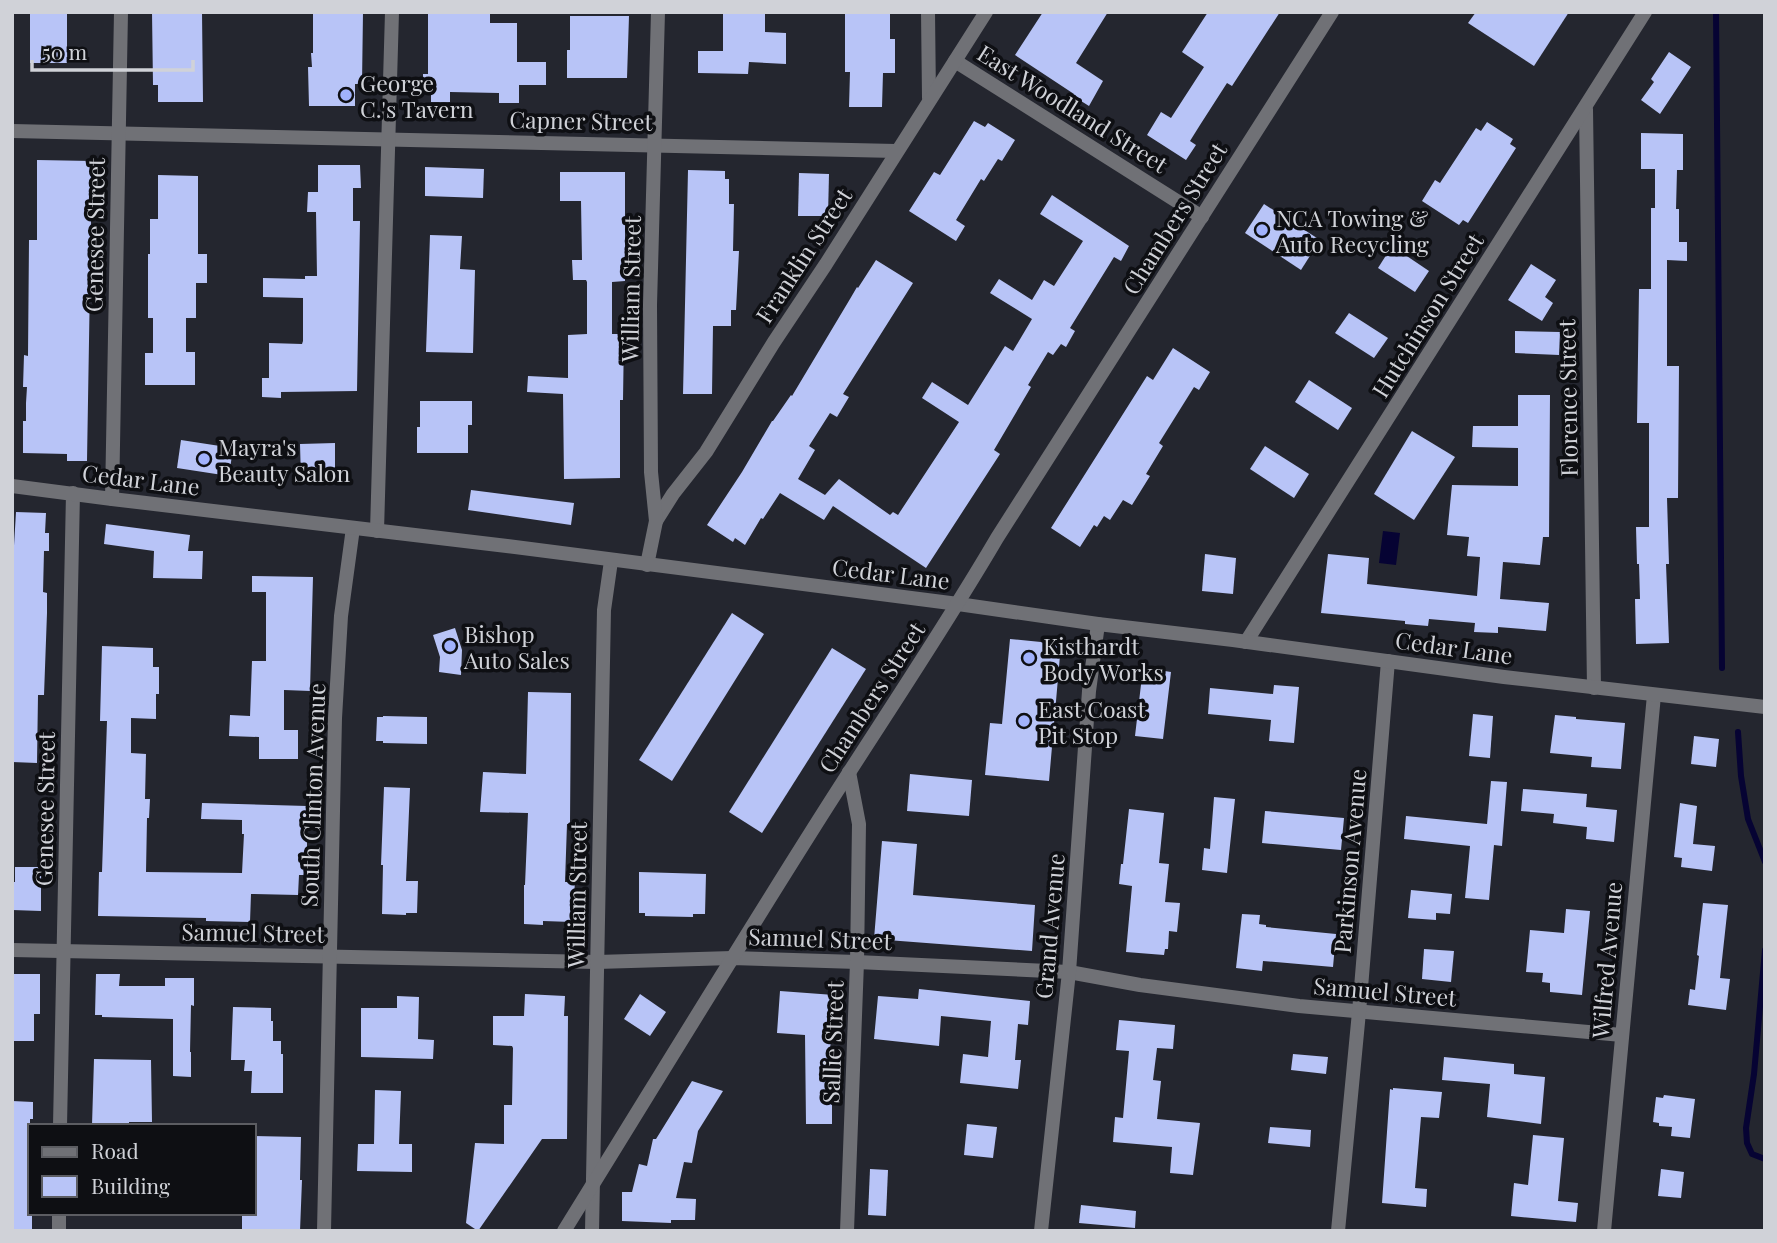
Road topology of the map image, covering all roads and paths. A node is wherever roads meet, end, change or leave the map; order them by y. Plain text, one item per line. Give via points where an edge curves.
1 (121, 12) edge
2 (392, 12) edge
3 (658, 12) edge
4 (928, 12) edge
5 (986, 12) edge
6 (1332, 12) edge
7 (1645, 12) edge
8 (955, 61) junction
9 (929, 100) junction
10 (1586, 107) junction
11 (12, 131) edge
12 (118, 133) junction
13 (388, 139) junction
14 (655, 144) junction
15 (897, 151) junction
16 (1202, 217) junction
17 (12, 486) edge
18 (73, 494) junction
19 (112, 499) junction
20 (656, 521) junction
21 (353, 528) junction
22 (377, 531) junction
23 (611, 561) junction
24 (647, 565) junction
25 (958, 604) junction
26 (1098, 624) junction
27 (1246, 642) junction
28 (1388, 661) junction
29 (1594, 688) junction
30 (1654, 695) junction
31 (1765, 708) edge
32 (849, 772) junction
33 (12, 950) edge
34 (64, 951) junction
35 (330, 957) junction
36 (732, 958) junction
37 (597, 962) junction
38 (857, 962) junction
39 (1069, 972) junction
40 (1359, 1012) junction
41 (1622, 1035) junction
42 (60, 1124) edge
43 (593, 1185) junction
44 (324, 1231) edge
45 (564, 1231) edge
46 (592, 1231) edge
47 (847, 1231) edge
48 (1041, 1231) edge
49 (1338, 1231) edge
50 (1604, 1231) edge

1 - 12 street, Genesee Street
2 - 13 street
3 - 14 street, William Street
4 - 9 street
5 - 8 street, Franklin Street
6 - 16 street, Chambers Street
7 - 10 street, Hutchinson Street
8 - 9 street, Franklin Street
8 - 16 street, East Woodland Street
9 - 15 street, Franklin Street
10 - 27 street, Hutchinson Street
10 - 29 street, Florence Street
11 - 12 street, Capner Street
12 - 13 street, Capner Street
12 - 19 street, Genesee Street
13 - 14 street, Capner Street
13 - 22 street
14 - 15 street, Capner Street
14 - 20 street, William Street via 650,319 651,471
15 - 20 street, Franklin Street via 706,452
16 - 25 street, Chambers Street
17 - 18 street, Cedar Lane
18 - 19 street, Cedar Lane
18 - 34 street, Genesee Street
19 - 21 street, Cedar Lane
20 - 24 street, William Street
21 - 22 street, Cedar Lane
21 - 35 street, South Clinton Avenue via 341,611 335,718
22 - 23 street, Cedar Lane
23 - 24 street, Cedar Lane
23 - 37 street, William Street via 604,610
24 - 25 street, Cedar Lane
25 - 26 street, Cedar Lane
25 - 32 street, Chambers Street
26 - 27 street, Cedar Lane
26 - 39 street, Grand Avenue
27 - 28 street, Cedar Lane
28 - 29 street, Cedar Lane
28 - 40 street, Parkinson Avenue
29 - 30 street, Cedar Lane
30 - 31 street, Cedar Lane
30 - 41 street, Wilfred Avenue
32 - 36 street, Chambers Street
32 - 38 street, Sallie Street via 859,824
33 - 34 street, Samuel Street
34 - 35 street, Samuel Street
34 - 42 street, Genesee Street
35 - 37 street, Samuel Street
35 - 44 street, South Clinton Avenue
36 - 37 street, Samuel Street
36 - 38 street, Samuel Street
36 - 43 street, Chambers Street
37 - 43 street, William Street
38 - 39 street, Samuel Street
38 - 47 street, Sallie Street
39 - 40 street, Samuel Street
39 - 48 street, Grand Avenue
40 - 41 street, Samuel Street
40 - 49 street, Parkinson Avenue
41 - 50 street, Wilfred Avenue
43 - 45 street, Chambers Street
43 - 46 street, William Street

